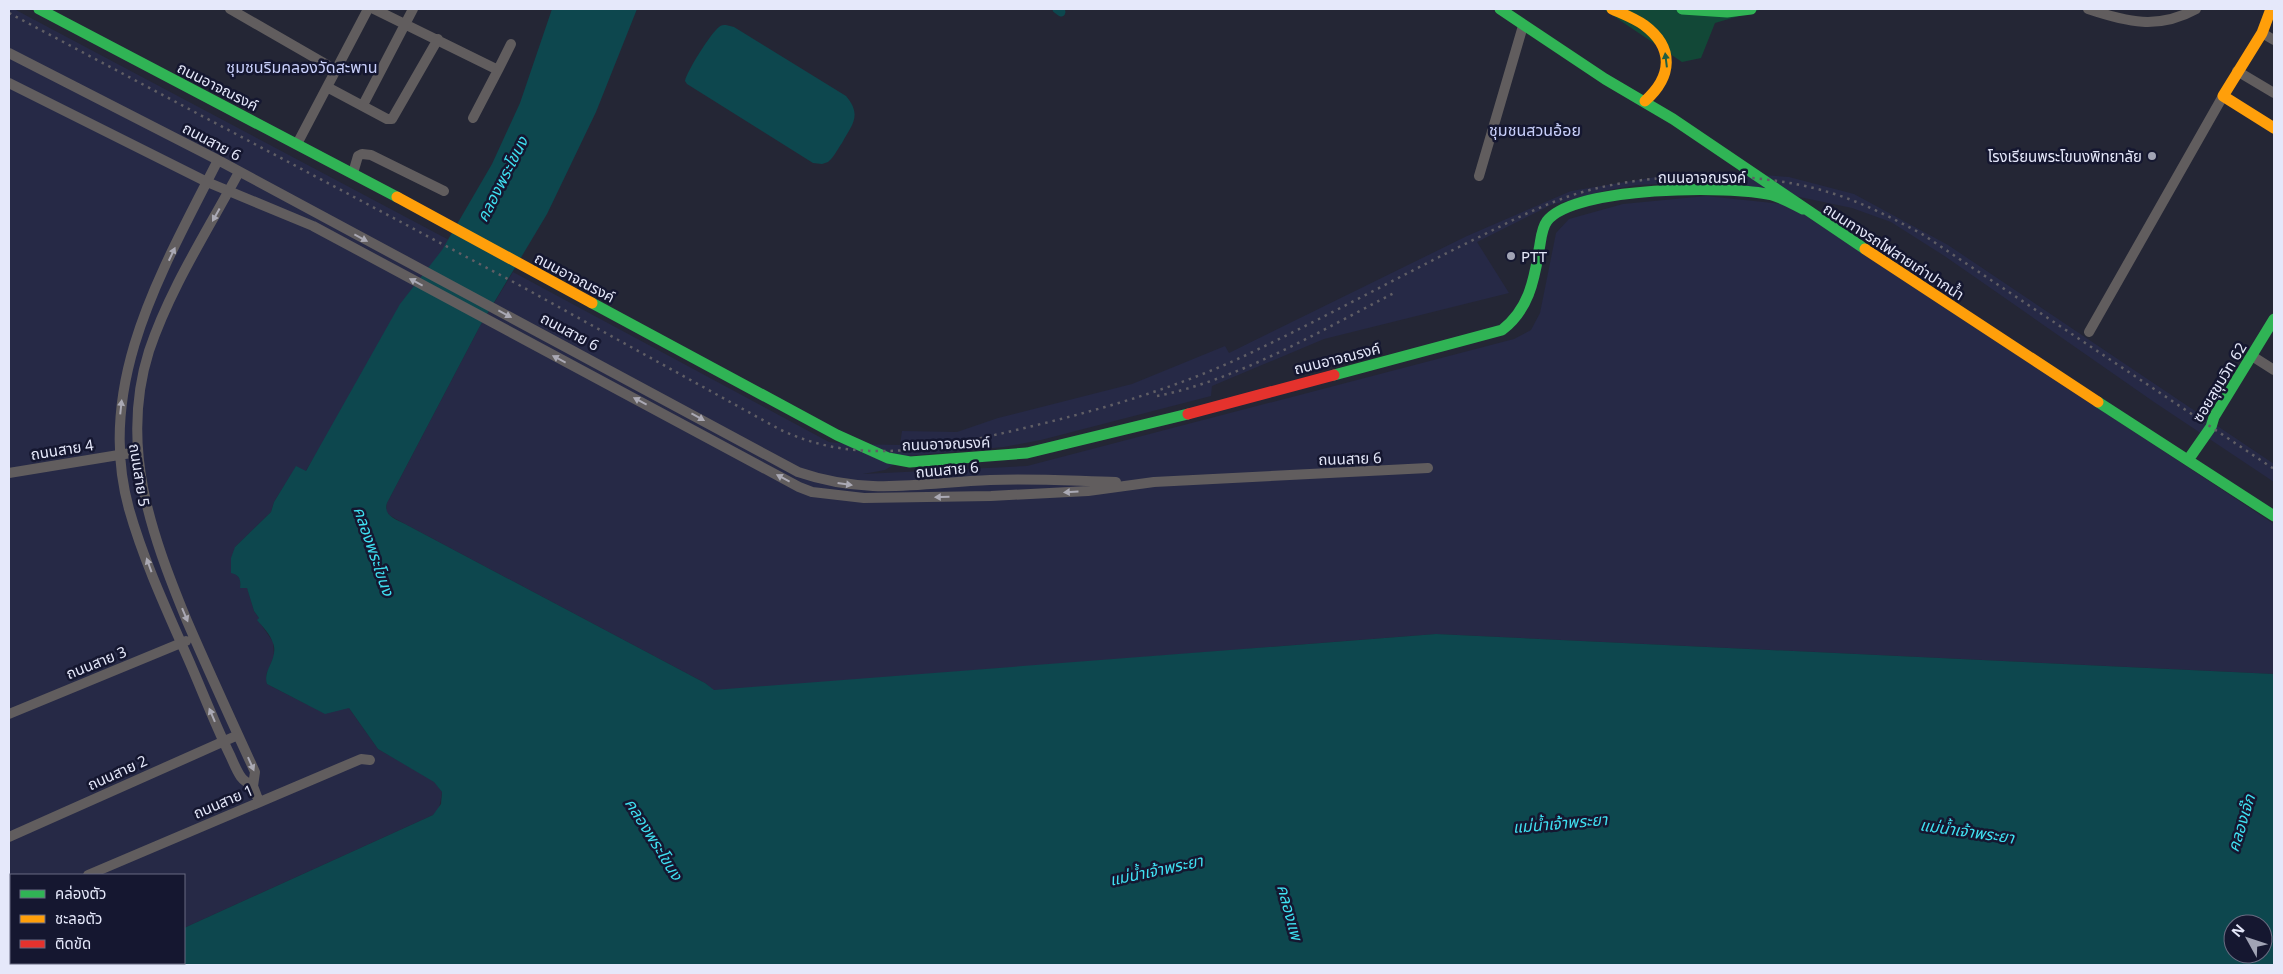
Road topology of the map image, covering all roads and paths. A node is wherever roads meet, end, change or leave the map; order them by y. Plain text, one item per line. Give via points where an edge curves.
1 (39, 9) edge
2 (230, 9) edge
3 (368, 9) edge
4 (374, 9) edge
5 (413, 9) edge
6 (1500, 9) edge
7 (1612, 9) edge
8 (1682, 9) edge
9 (1752, 9) edge
10 (2088, 9) edge
11 (2196, 9) edge
12 (2271, 9) edge
13 (2121, 13) edge
14 (2173, 14) edge
15 (405, 24) junction
16 (1523, 26) junction
17 (2262, 33) junction
18 (438, 39) junction
19 (2274, 40) edge
20 (511, 44) dead end
21 (9, 53) edge
22 (336, 70) junction
23 (498, 70) junction
24 (2237, 71) junction
25 (9, 83) edge
26 (327, 87) junction
27 (2274, 93) edge
28 (2223, 96) junction
29 (1646, 101) junction
30 (363, 105) junction
31 (473, 118) dead end
32 (2274, 128) edge
33 (297, 144) junction
34 (218, 160) junction
35 (239, 172) junction
36 (352, 173) junction
37 (1479, 176) dead end
38 (207, 182) junction
39 (444, 191) dead end
40 (228, 192) junction
41 (1803, 209) junction
42 (2274, 319) edge
43 (2089, 332) dead end
44 (2252, 356) junction
45 (2274, 370) edge
46 (138, 452) junction
47 (120, 455) junction
48 (2188, 460) junction
49 (1428, 468) dead end
50 (9, 473) edge
51 (1154, 482) junction
52 (2274, 516) edge
53 (194, 637) junction
54 (182, 643) junction
55 (9, 714) edge
56 (238, 735) junction
57 (223, 742) junction
58 (370, 760) dead end
59 (253, 786) junction
60 (259, 802) junction
61 (9, 837) edge
62 (90, 874) edge

1 - 33 main road, ถนนอาจณรงค์
2 - 22 street
3 - 22 street
4 - 15 street
5 - 15 street
6 - 16 main road, ถนนทางรถไฟสายเก่าปากน้ำ
29 -> 7 main road via 1665,79 1668,63 1665,52 1657,37 1646,27
8 - 9 main road via 1728,12
10 - 13 street
11 - 14 street
12 - 17 main road
13 - 14 street via 2148,24
15 - 18 street
15 - 30 street
16 - 29 main road, ถนนทางรถไฟสายเก่าปากน้ำ via 1605,79
16 - 37 street
17 - 19 street
17 - 24 main road
18 - 23 street
18 - 30 street via 392,119
20 - 23 street
21 - 34 street, ถนนสาย 6
22 - 26 street
23 - 31 street
24 - 27 street
24 - 28 main road
25 - 38 street, ถนนสาย 6
26 - 30 street
26 - 33 street
28 - 32 main road
28 - 43 street
29 - 41 main road, ถนนทางรถไฟสายเก่าปากน้ำ
33 - 36 main road, ถนนอาจณรงค์
34 - 35 street, ถนนสาย 6
34 - 38 street, ถนนสาย 5
35 - 40 street, ถนนสาย 5
35 -> 51 street, ถนนสาย 6 via 798,472 866,487 914,487 991,480
36 - 39 street via 358,156 371,155
36 - 41 main road, ถนนอาจณรงค์ via 837,435 888,458 917,462 1027,453 1502,330 1518,316 1528,300 1543,228 1556,213 1589,201 1635,193 1700,189 1773,195
38 - 40 street, ถนนสาย 6
47 -> 38 street, ถนนสาย 5 via 121,403 133,344 150,300
40 -> 46 street, ถนนสาย 5 via 188,264 149,351 137,419
51 -> 40 street, ถนนสาย 6 via 1088,491 991,496 864,498 812,492 312,226
41 - 48 main road, ถนนทางรถไฟสายเก่าปากน้ำ
42 - 44 main road, ซอยสุขุมวิท 62
44 - 45 street
44 - 48 main road, ซอยสุขุมวิท 62
46 - 47 street, ถนนสาย 4
46 -> 53 street, ถนนสาย 5 via 147,512 165,567
47 - 50 street, ถนนสาย 4
54 -> 47 street, ถนนสาย 5 via 129,509
48 - 52 main road, ถนนทางรถไฟสายเก่าปากน้ำ
49 - 51 street, ถนนสาย 6
53 - 54 street, ถนนสาย 3
53 - 56 street, ถนนสาย 5
54 - 55 street, ถนนสาย 3
57 -> 54 street, ถนนสาย 5
56 - 57 street, ถนนสาย 2
56 -> 59 street, ถนนสาย 5 via 255,772
57 - 59 street, ถนนสาย 5 via 242,778
57 - 61 street, ถนนสาย 2
58 - 60 street, ถนนสาย 1 via 361,759
59 - 60 street, ถนนสาย 5
60 - 62 street, ถนนสาย 1

